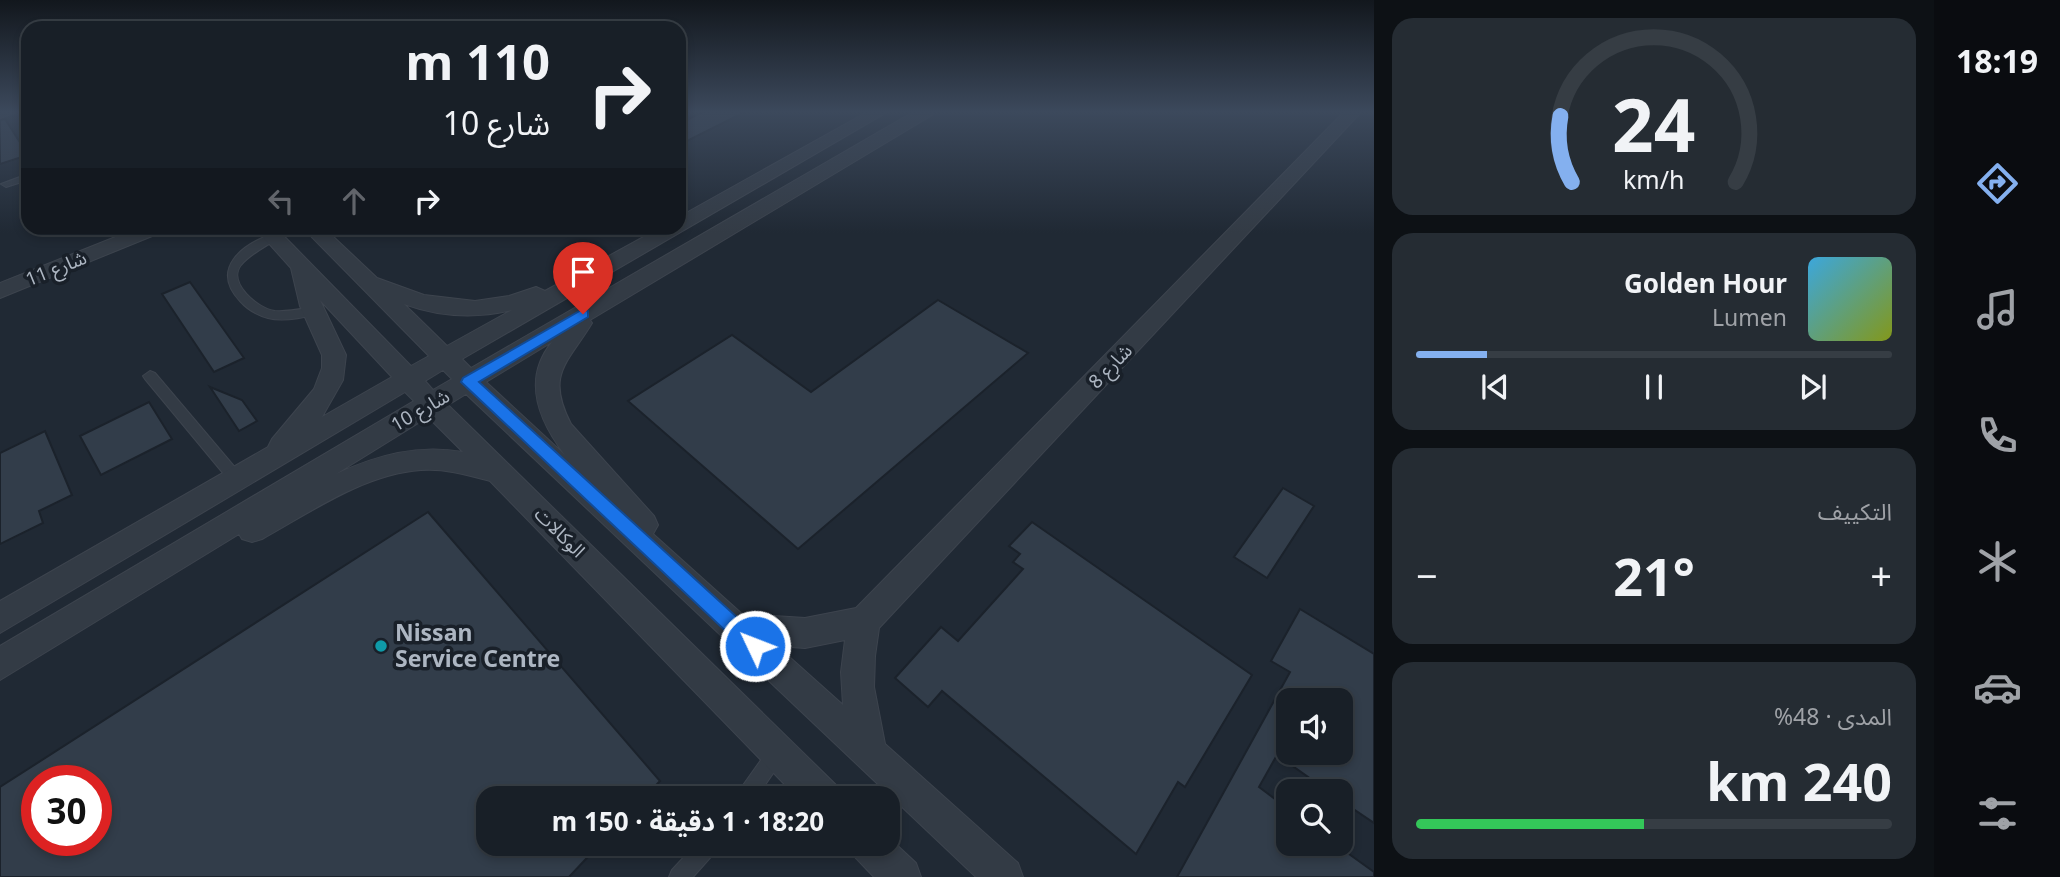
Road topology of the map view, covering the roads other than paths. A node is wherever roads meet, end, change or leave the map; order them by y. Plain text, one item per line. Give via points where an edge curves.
1 (807, 152) edge
2 (855, 152) edge
3 (1314, 152) edge
4 (21, 179) edge
5 (6, 184) dead end
6 (686, 221) edge
7 (139, 235) edge
8 (261, 235) edge
9 (271, 235) edge
10 (320, 235) edge
11 (662, 235) edge
12 (618, 260) junction
13 (299, 265) junction
14 (360, 277) junction
15 (0, 291) edge
16 (603, 302) junction
17 (313, 311) junction
18 (445, 359) junction
19 (150, 376) dead end
20 (410, 379) junction
21 (469, 382) junction
22 (432, 402) junction
23 (264, 466) junction
24 (502, 473) junction
25 (238, 481) junction
26 (674, 570) junction
27 (133, 585) junction
28 (0, 618) edge
29 (865, 621) junction
30 (736, 629) junction
31 (0, 664) edge
32 (778, 753) junction
33 (870, 753) junction
34 (753, 786) edge
35 (811, 786) edge
36 (698, 856) edge
37 (880, 856) edge
38 (679, 877) edge
39 (902, 877) edge
40 (1004, 877) edge

1 - 6 street
2 - 16 street, شارع 10
3 - 29 street, شارع 8
4 - 5 lane
7 - 15 street, شارع 11
8 - 17 lane via 235,264 233,285 266,314
9 - 13 street, الوكالات
10 - 14 street
11 - 12 street, شارع 10
12 - 14 street, شارع 10 via 519,301 466,310 412,301
12 - 18 street, شارع 10
13 - 17 street, الوكالات
13 - 20 street, الوكالات
14 - 18 street
16 - 21 street, شارع 10
16 - 26 street via 562,343 551,363 545,390 549,408 558,428 631,507
17 - 23 street, الوكالات via 334,356 331,381
18 - 20 street, شارع 10
18 - 21 street
19 - 25 lane
20 - 22 street, الوكالات
20 - 23 street, شارع 10
21 - 22 street, شارع 10
21 - 26 street
22 - 24 street, الوكالات
22 - 27 street, شارع 10
23 - 25 street, شارع 10
24 - 27 street, شارع 10 via 447,460 396,463
24 - 32 street, الوكالات
25 - 28 street, شارع 10
26 - 30 street
27 - 31 street, شارع 10
29 - 30 street via 805,633
29 - 33 street via 856,677 858,709
30 - 33 street
32 - 34 lane
32 - 35 street, الوكالات
33 - 40 street
36 - 38 lane
37 - 39 street

